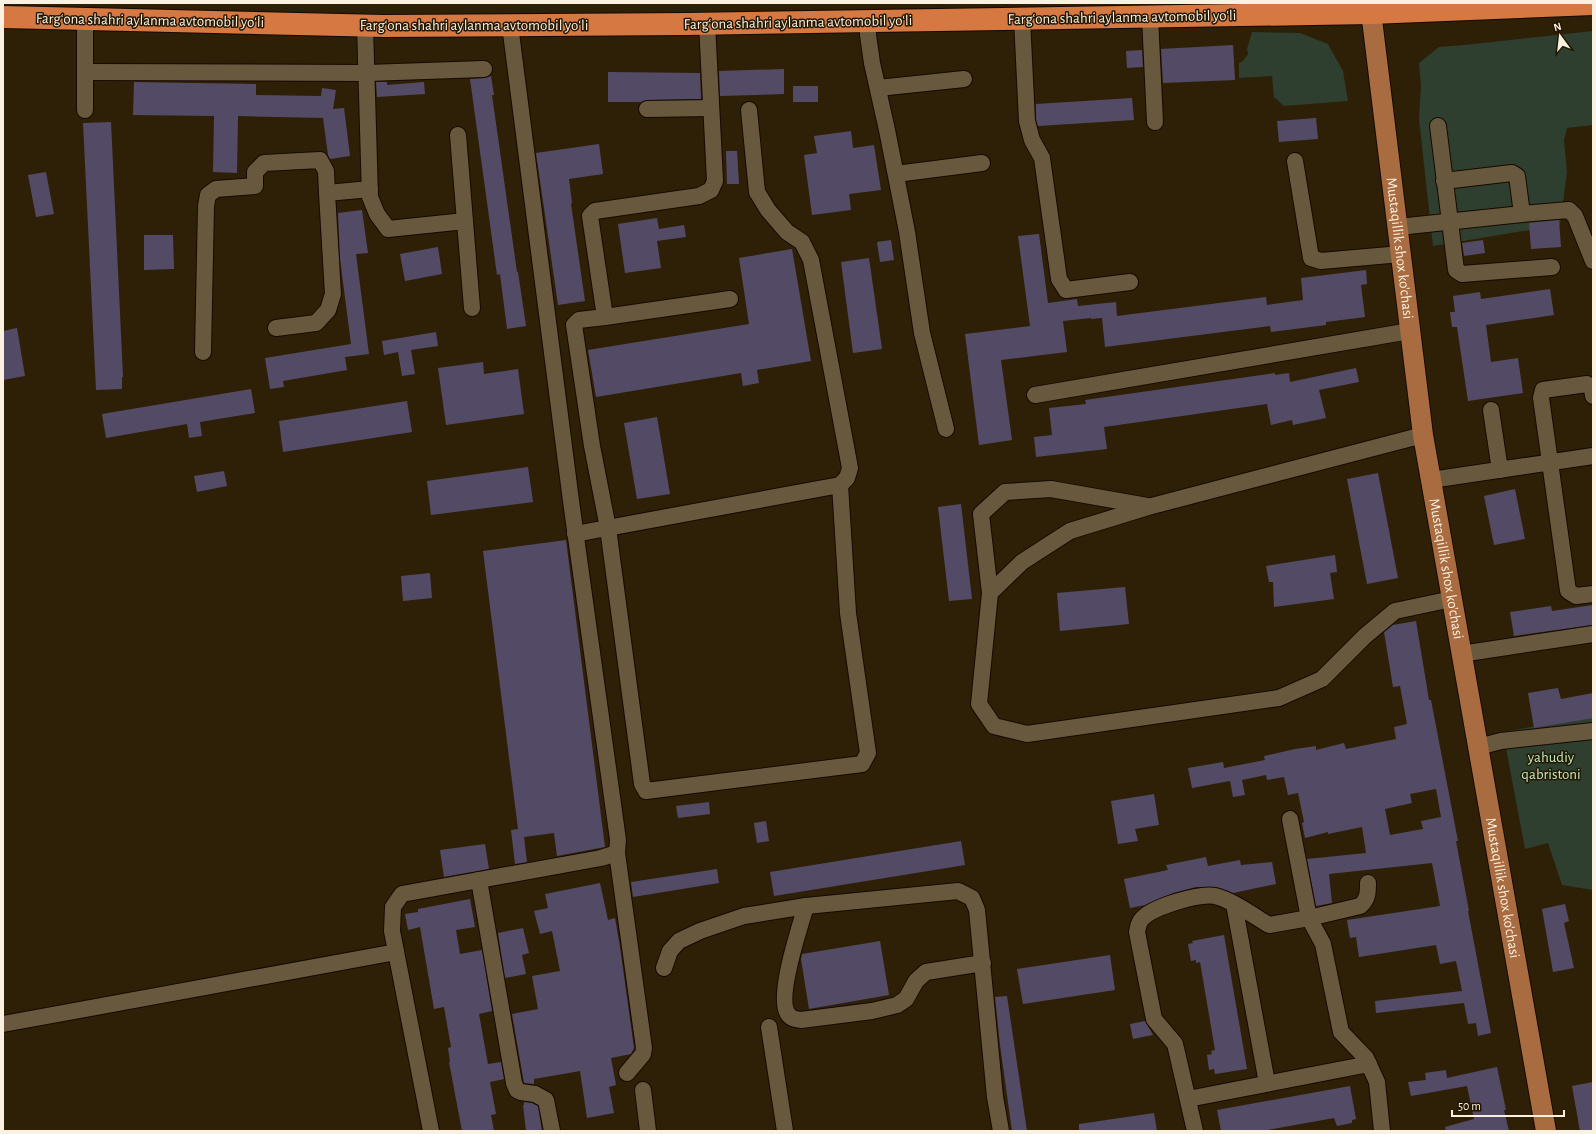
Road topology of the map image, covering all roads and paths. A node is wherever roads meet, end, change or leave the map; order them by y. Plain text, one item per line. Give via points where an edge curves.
1 (1593, 4) edge
2 (1370, 8) edge
3 (3, 17) edge
4 (1150, 17) junction
5 (85, 19) junction
6 (1022, 19) junction
7 (868, 21) junction
8 (708, 24) junction
9 (510, 25) junction
10 (365, 26) junction
11 (484, 69) dead end
12 (85, 72) junction
13 (367, 73) junction
14 (964, 79) dead end
15 (878, 88) junction
16 (712, 108) junction
17 (648, 109) dead end
18 (84, 110) dead end
19 (749, 110) dead end
20 (1156, 122) dead end
21 (1438, 126) dead end
22 (458, 135) dead end
23 (1295, 161) dead end
24 (982, 163) dead end
25 (896, 174) junction
26 (1444, 181) junction
27 (370, 189) junction
28 (327, 193) junction
29 (1522, 214) junction
30 (465, 221) junction
31 (1449, 221) junction
32 (1398, 227) junction
33 (1401, 254) junction
34 (1593, 261) edge
35 (1552, 267) dead end
36 (1130, 282) dead end
37 (730, 299) dead end
38 (472, 308) dead end
39 (605, 317) junction
40 (276, 328) dead end
41 (1410, 330) junction
42 (203, 352) dead end
43 (1035, 395) dead end
44 (1593, 396) edge
45 (1491, 410) dead end
46 (946, 429) dead end
47 (1423, 435) junction
48 (1593, 456) edge
49 (1551, 462) junction
50 (1500, 470) junction
51 (1431, 480) junction
52 (840, 485) junction
53 (1148, 507) junction
54 (608, 528) junction
55 (575, 534) junction
56 (990, 593) junction
57 (1593, 594) edge
58 (1452, 599) junction
59 (1593, 634) edge
60 (1461, 654) junction
61 (1593, 731) edge
62 (1478, 747) junction
63 (1290, 819) dead end
64 (617, 853) junction
65 (479, 880) junction
66 (1368, 882) dead end
67 (1234, 904) junction
68 (806, 906) junction
69 (1309, 918) junction
70 (396, 952) junction
71 (983, 963) junction
72 (664, 968) dead end
73 (3, 1024) edge
74 (769, 1027) dead end
75 (1368, 1064) junction
76 (627, 1073) dead end
77 (1267, 1084) junction
78 (643, 1090) dead end
79 (1188, 1099) junction
80 (431, 1131) edge
81 (552, 1131) edge
82 (648, 1131) edge
83 (785, 1131) edge
84 (1000, 1131) edge
85 (1195, 1131) edge
86 (1382, 1131) edge
87 (1546, 1131) edge

1 - 2 highway, Fargʻona shahri aylanma avtomobil yoʻli
2 - 4 highway, Fargʻona shahri aylanma avtomobil yoʻli
2 - 32 main road, Mustaqillik shox ko'chasi
3 - 5 highway, Fargʻona shahri aylanma avtomobil yoʻli
4 - 6 highway, Fargʻona shahri aylanma avtomobil yoʻli
4 - 20 lane
5 - 10 highway, Fargʻona shahri aylanma avtomobil yoʻli
5 - 12 lane
6 - 7 highway, Fargʻona shahri aylanma avtomobil yoʻli
6 - 36 lane via 1027,121 1032,140 1042,158 1058,279 1066,290
7 - 8 highway, Fargʻona shahri aylanma avtomobil yoʻli
7 - 15 lane via 872,63
8 - 9 highway, Fargʻona shahri aylanma avtomobil yoʻli
8 - 16 lane
9 - 10 highway, Fargʻona shahri aylanma avtomobil yoʻli
9 - 55 lane
10 - 13 lane
11 - 13 lane
12 - 13 lane
12 - 18 lane
13 - 27 lane
14 - 15 lane
15 - 25 lane
16 - 17 lane
16 - 39 lane via 715,181 712,190 699,196 595,211 590,216
19 - 52 lane via 757,192 787,232 802,242 811,260 850,468 847,478
21 - 26 lane
22 - 30 lane
23 - 33 lane via 1311,258 1321,261
24 - 25 lane
25 - 46 lane via 922,333
26 - 29 lane via 1512,173 1517,176
26 - 31 lane
27 - 28 lane
27 - 30 lane via 370,197 388,229
28 - 40 lane via 333,294 328,310 316,323
28 - 42 lane via 326,171 320,160 264,163 255,172 255,186 216,189 208,195
29 - 31 lane
29 - 34 lane via 1569,210 1575,216
30 - 38 lane
31 - 32 lane
31 - 35 lane via 1456,270 1462,274
32 - 33 main road, Mustaqillik shox ko'chasi
33 - 41 main road, Mustaqillik shox ko'chasi
37 - 39 lane
39 - 54 lane via 579,320 574,325 592,446
41 - 43 lane
41 - 47 main road, Mustaqillik shox ko'chasi
44 - 49 lane via 1592,388 1587,384 1543,390 1541,398
45 - 50 lane
47 - 51 main road, Mustaqillik shox ko'chasi
47 - 53 lane
48 - 49 lane
49 - 50 lane
49 - 57 lane via 1568,591 1576,596
50 - 51 lane
51 - 58 main road, Mustaqillik shox ko'chasi
52 - 54 lane
52 - 54 lane via 848,613 868,753 862,764 646,791 642,784
53 - 56 lane via 1070,532 1022,562
53 - 56 lane via 1051,489 1005,492 981,514
54 - 55 lane
55 - 64 lane via 618,840
56 - 58 lane via 979,704 994,726 1027,734 1279,698 1322,678 1395,611
58 - 60 main road, Mustaqillik shox ko'chasi
59 - 60 lane
60 - 62 main road, Mustaqillik shox ko'chasi
61 - 62 lane via 1501,741
62 - 87 main road, Mustaqillik shox ko'chasi
63 - 69 lane
64 - 65 lane
64 - 76 lane via 644,1048 643,1054
65 - 70 lane via 402,894 393,907 392,931
65 - 81 lane via 514,1083 517,1090 535,1094 546,1100
66 - 69 lane via 1365,903
67 - 69 lane via 1269,925
67 - 77 lane
67 - 79 lane via 1216,896 1190,899 1155,911 1138,925 1137,932 1154,1019 1175,1044
68 - 71 lane via 958,891 972,898 977,910
68 - 71 lane via 786,980 786,1013 792,1018 801,1020 872,1011 897,1005 906,999 916,981 926,972
68 - 72 lane via 744,916 700,931 679,941 670,951
69 - 75 lane via 1323,944 1341,1032 1366,1058
70 - 73 lane
70 - 80 lane
71 - 84 lane
74 - 83 lane
75 - 77 lane
75 - 86 lane via 1377,1082
77 - 79 lane
78 - 82 lane
79 - 85 lane

